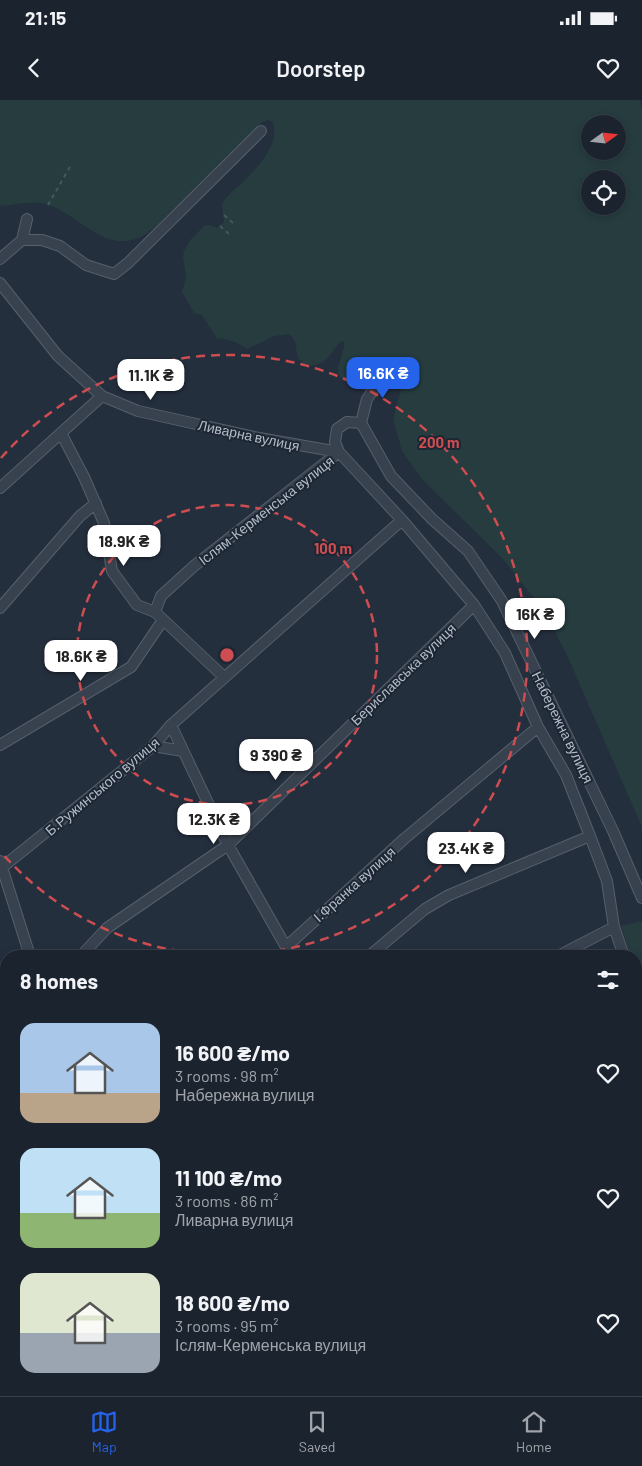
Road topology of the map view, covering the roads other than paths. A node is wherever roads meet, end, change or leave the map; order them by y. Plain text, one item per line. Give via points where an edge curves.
1 (261, 131) dead end
2 (27, 219) dead end
3 (22, 240) junction
4 (0, 259) edge
5 (0, 283) edge
6 (388, 368) dead end
7 (102, 396) junction
8 (361, 422) junction
9 (61, 433) junction
10 (339, 452) junction
11 (0, 488) edge
12 (96, 503) junction
13 (402, 520) junction
14 (474, 605) junction
15 (0, 608) edge
16 (159, 616) junction
17 (224, 677) junction
18 (170, 725) junction
19 (538, 727) junction
20 (0, 745) edge
21 (153, 746) junction
22 (183, 751) junction
23 (590, 836) junction
24 (228, 845) junction
25 (1, 866) edge
26 (642, 898) edge
27 (614, 927) junction
28 (28, 950) edge
29 (87, 950) edge
30 (285, 950) edge
31 (287, 950) edge
32 (376, 950) edge
33 (570, 950) edge
34 (622, 950) edge

1 - 3 street via 114,274 86,265 60,246 42,240
2 - 3 street
3 - 4 street
5 - 7 street, Ливарна вулиця via 58,356
6 - 8 street via 367,399
7 - 9 street
7 - 10 street, Ливарна вулиця via 138,411
8 - 10 street via 347,422 337,429 335,442
8 - 26 street, Набережна вулиця via 391,476 468,551 502,601
9 - 11 street
9 - 12 street
10 - 13 street
10 - 16 street, Іслям-Керменська вулиця via 194,566 162,596
12 - 15 street via 80,516
12 - 16 street via 104,522 112,571 137,605
13 - 14 street
13 - 17 street, Б.Ружинського вулиця
14 - 19 street via 505,653
14 - 24 street, Бериславська вулиця
16 - 17 street
16 - 20 street, Іслям-Керменська вулиця via 131,667
17 - 18 street, Б.Ружинського вулиця
18 - 21 street, Б.Ружинського вулиця
18 - 22 street
19 - 23 street via 566,775
19 - 31 street, І.Франка вулиця via 404,839
21 - 22 street
21 - 25 street, Б.Ружинського вулиця
22 - 24 street
23 - 27 street via 607,881
23 - 32 street via 450,895 424,909
24 - 29 street, Бериславська вулиця via 107,928
24 - 30 street
25 - 28 street
27 - 33 street
27 - 34 street

